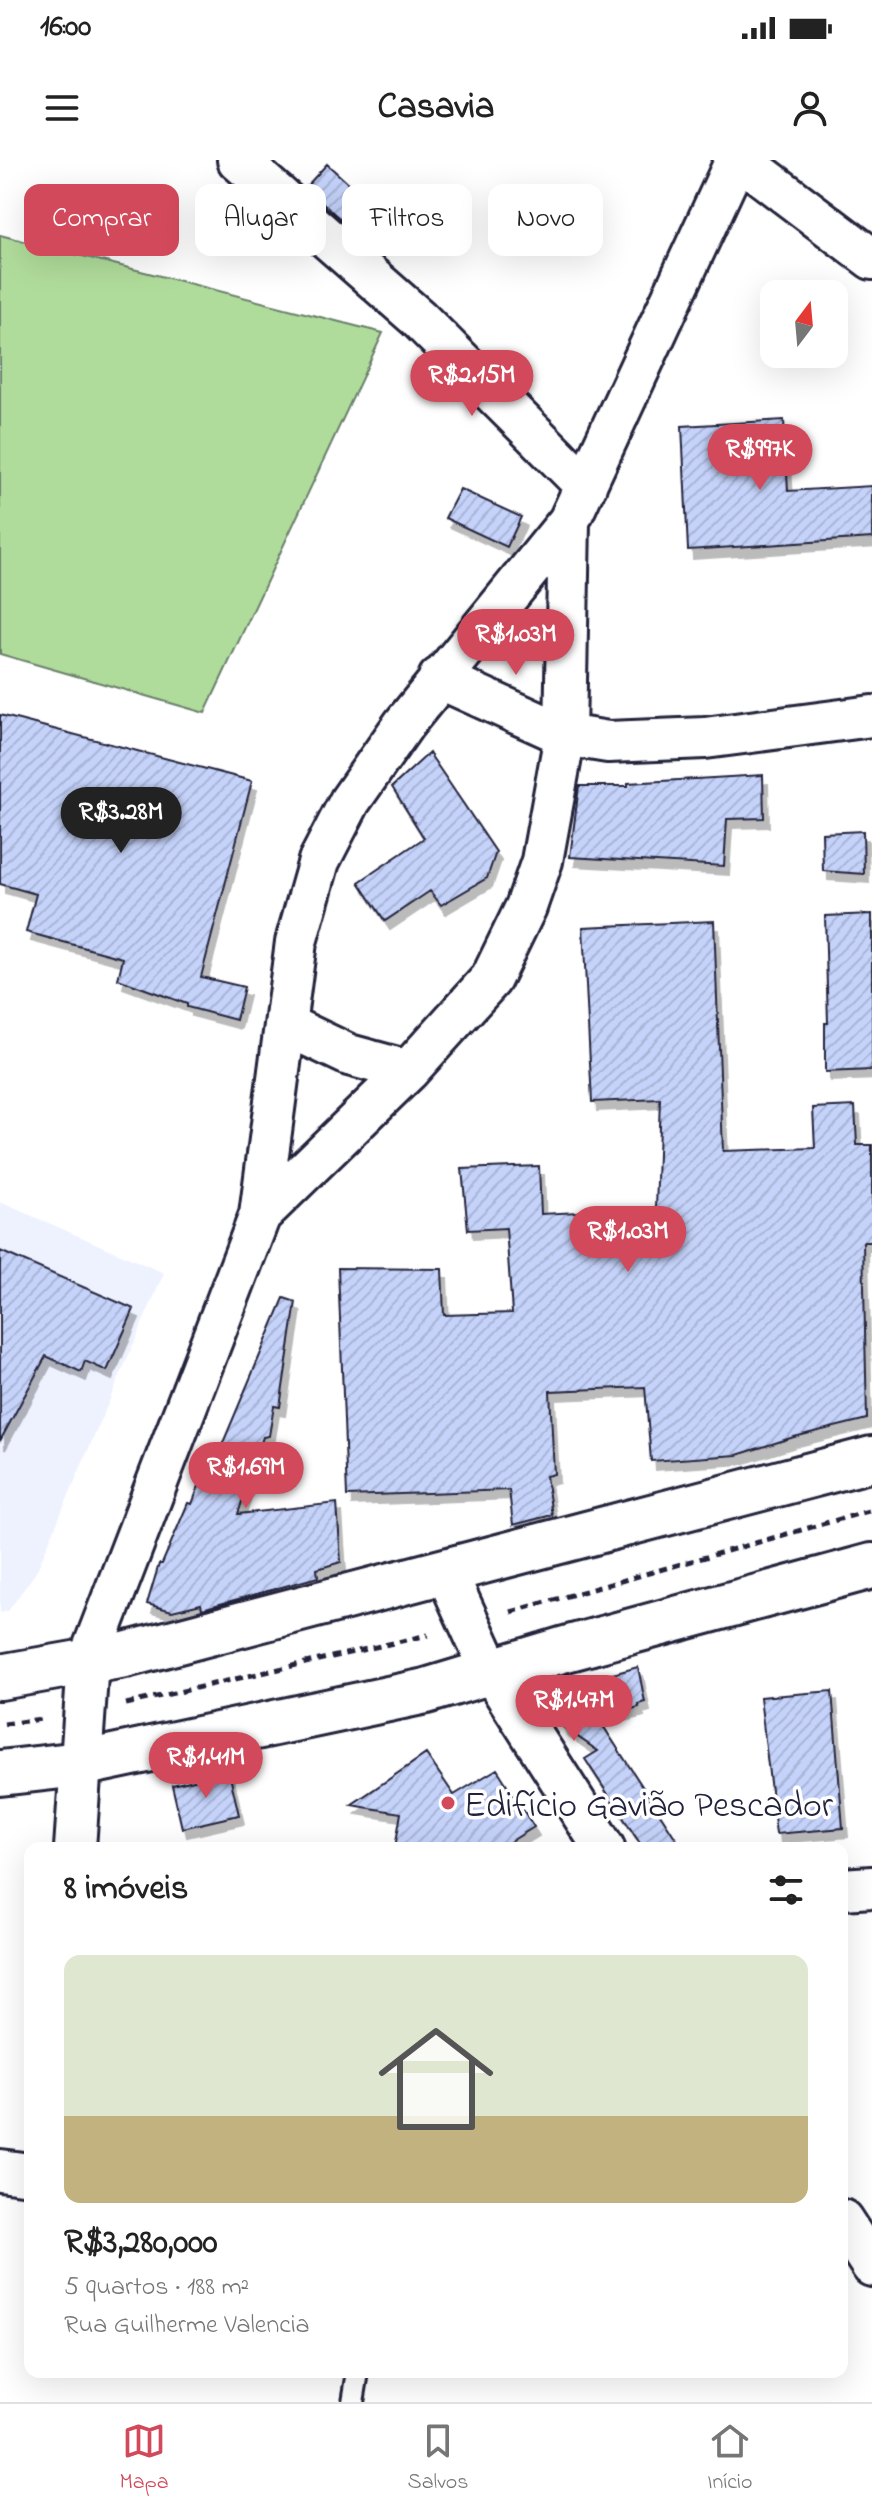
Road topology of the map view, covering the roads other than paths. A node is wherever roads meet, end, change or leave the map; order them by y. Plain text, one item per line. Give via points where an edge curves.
1 (238, 160) edge
2 (738, 160) edge
3 (872, 259) edge
4 (586, 486) junction
5 (569, 521) junction
6 (439, 678) junction
7 (872, 716) edge
8 (565, 735) junction
9 (286, 1025) junction
10 (408, 1071) junction
11 (260, 1215) junction
12 (872, 1459) edge
13 (872, 1566) edge
14 (446, 1572) junction
15 (88, 1662) junction
16 (491, 1671) junction
17 (0, 1677) edge
18 (80, 1764) junction
19 (0, 1773) edge
20 (75, 1842) edge
21 (600, 1842) edge
22 (872, 1887) edge
23 (848, 1889) edge
24 (0, 2170) edge
25 (24, 2173) edge
26 (848, 2229) edge
27 (872, 2266) edge
28 (357, 2378) edge
29 (353, 2402) edge

1 - 4 street via 400,303
2 - 3 street
2 - 4 street
4 - 5 street
5 - 6 street
5 - 8 street
6 - 8 street
6 - 9 street via 350,801 319,861 296,942
7 - 8 street via 677,740 608,742
8 - 10 street via 542,861 526,907 491,979
9 - 10 street via 349,1055
9 - 11 street
10 - 11 street
11 - 15 street
12 - 14 main road
13 - 16 main road
14 - 15 main road
14 - 16 street
15 - 17 main road
15 - 18 street
16 - 18 main road via 426,1691
16 - 21 street
18 - 19 main road
18 - 20 street
22 - 23 street
24 - 25 street
26 - 27 street
28 - 29 lane

